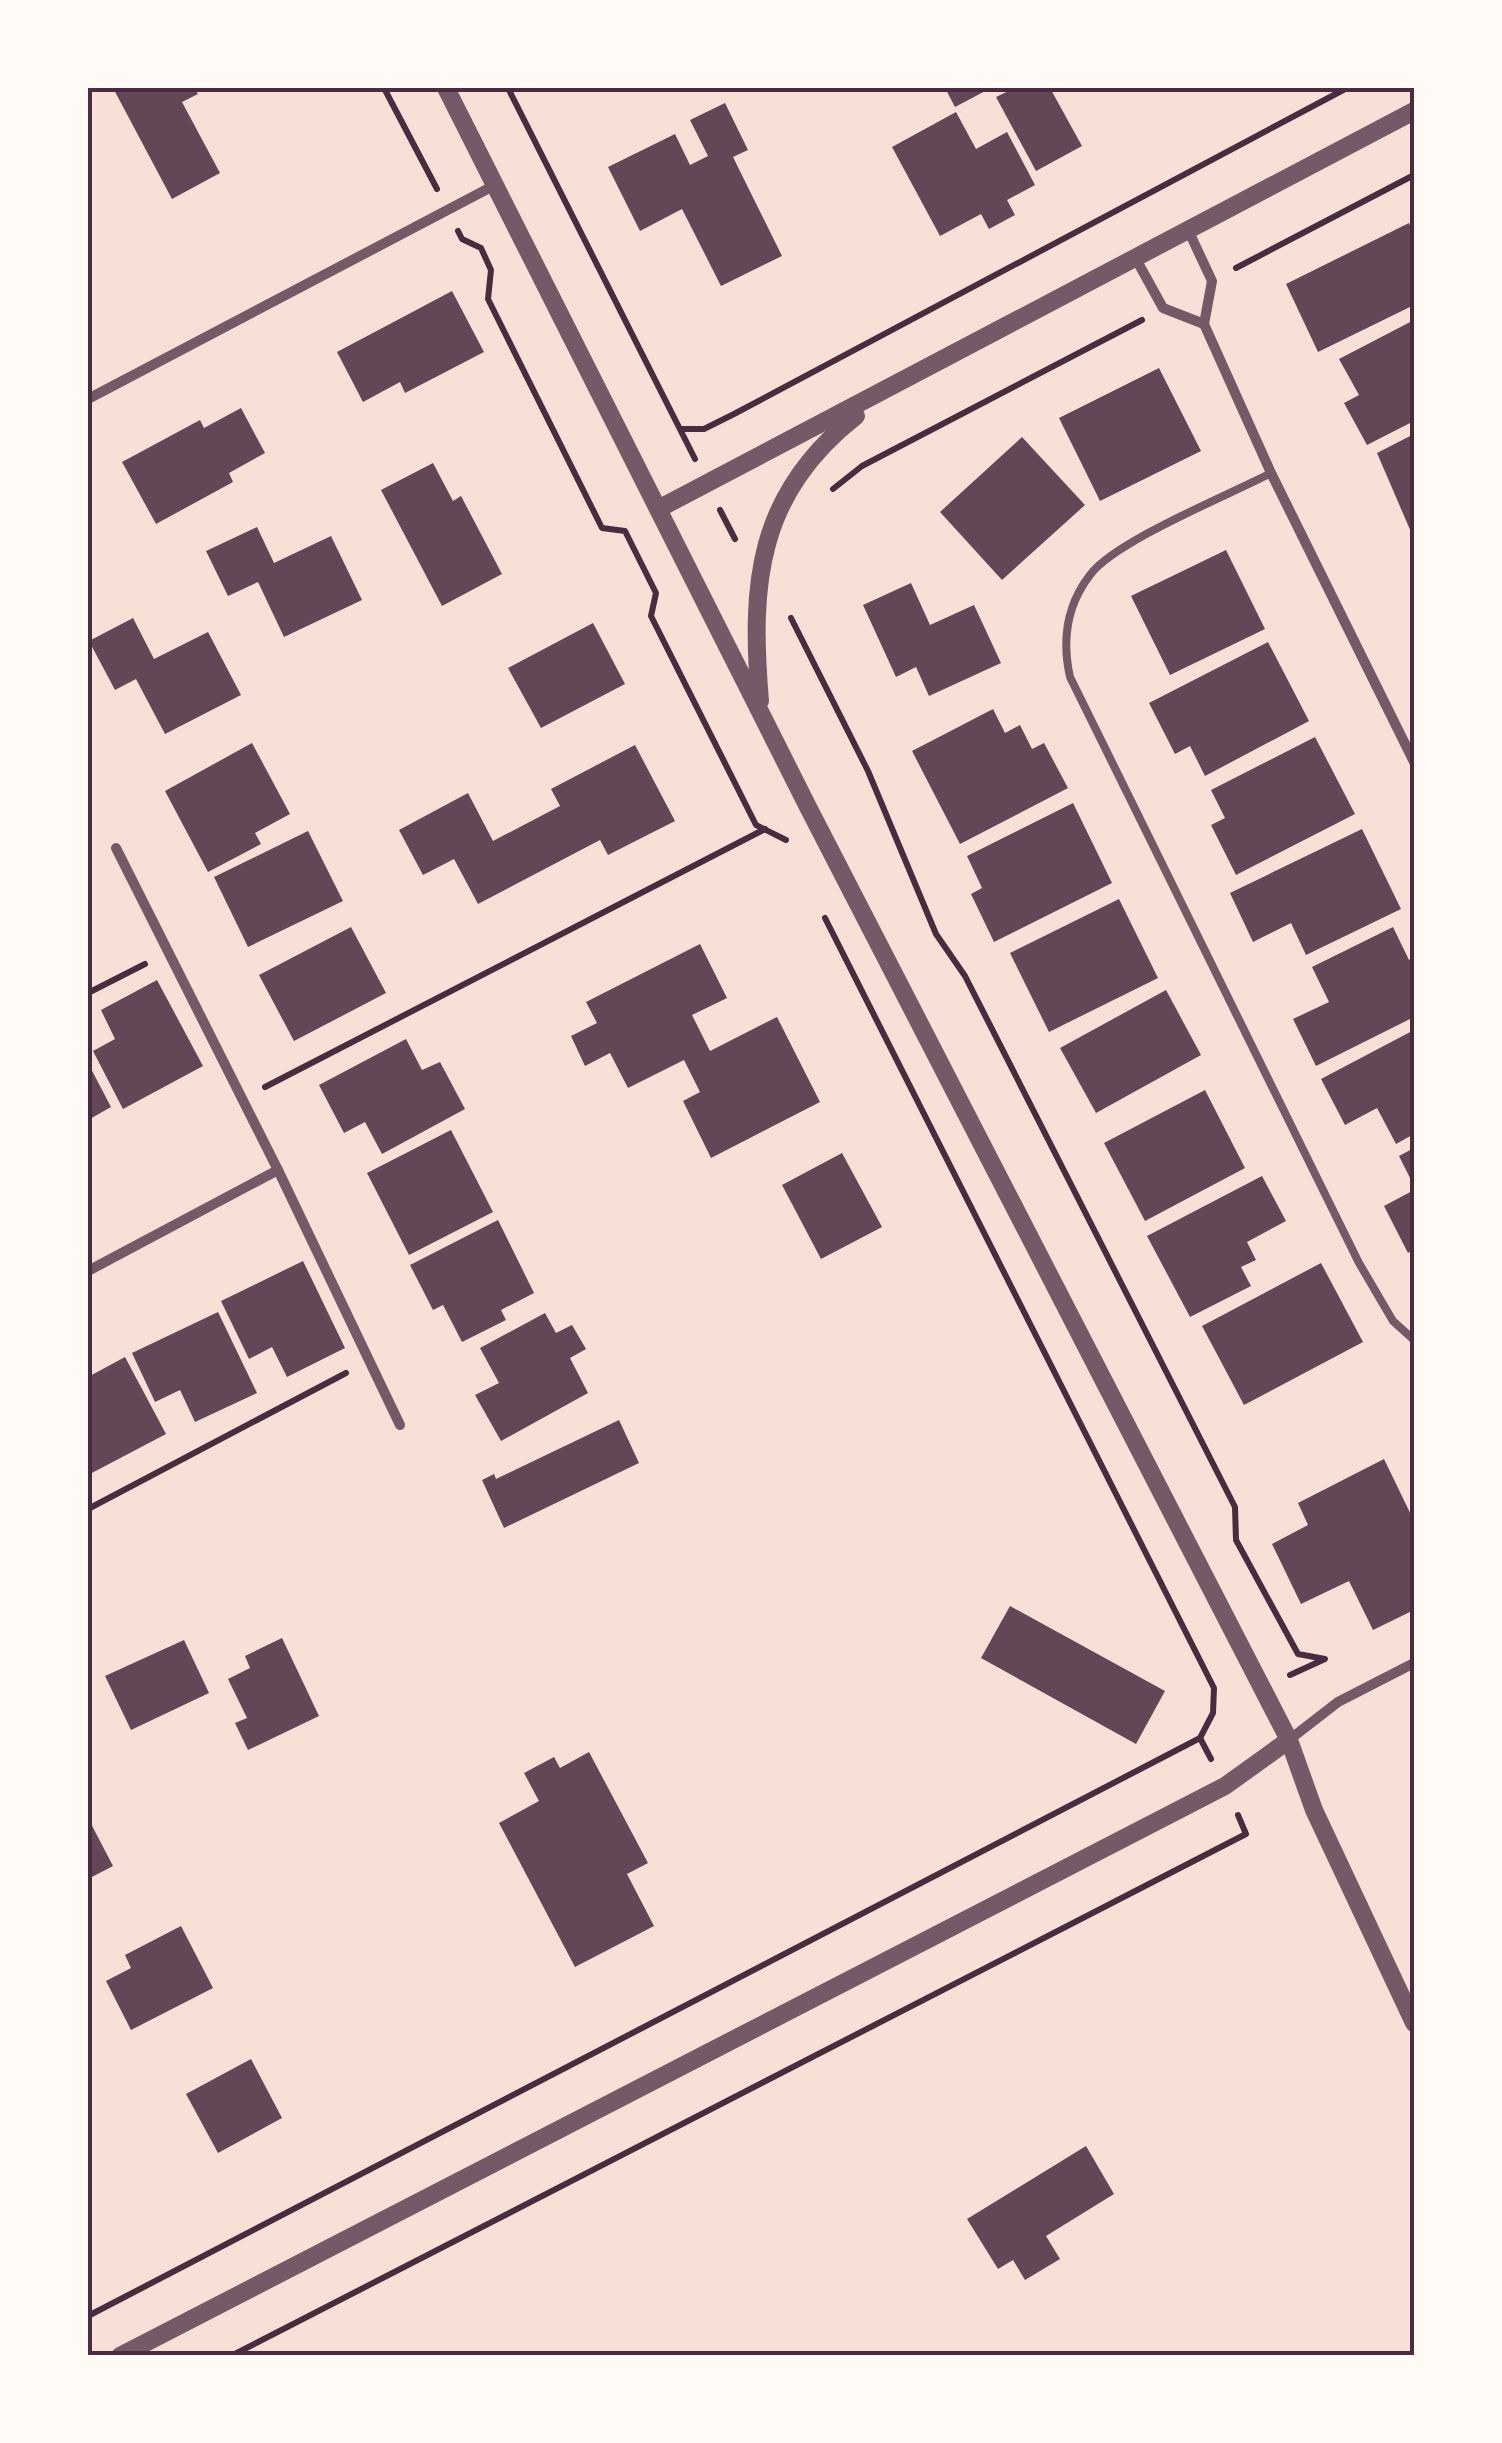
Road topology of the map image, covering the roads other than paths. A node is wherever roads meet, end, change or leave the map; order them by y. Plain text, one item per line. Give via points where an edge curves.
1 (446, 88) edge
2 (1414, 112) edge
3 (495, 185) junction
4 (1189, 232) junction
5 (1136, 259) junction
6 (1204, 324) junction
7 (892, 386) junction
8 (88, 399) edge
9 (1270, 473) junction
10 (660, 508) junction
11 (760, 712) junction
12 (1414, 762) edge
13 (116, 848) dead end
14 (278, 1170) junction
15 (88, 1270) edge
16 (1414, 1340) edge
17 (400, 1425) dead end
18 (1414, 1663) edge
19 (1289, 1740) junction
20 (1414, 2023) edge
21 (120, 2356) edge

1 - 3 street
2 - 4 street
3 - 8 street
3 - 10 street
4 - 5 street
4 - 6 street via 1212,281
5 - 6 street via 1163,308
5 - 7 street
6 - 9 street
7 - 10 street
7 - 11 street via 818,446 772,524 754,630
9 - 12 street
9 - 16 lane via 1092,572 1076,596 1064,652 1070,677 1359,1262 1393,1321
10 - 11 street
11 - 19 street
13 - 14 street
14 - 15 street
14 - 17 street
18 - 19 street via 1338,1702
19 - 20 street via 1314,1810
19 - 21 street via 1225,1786

